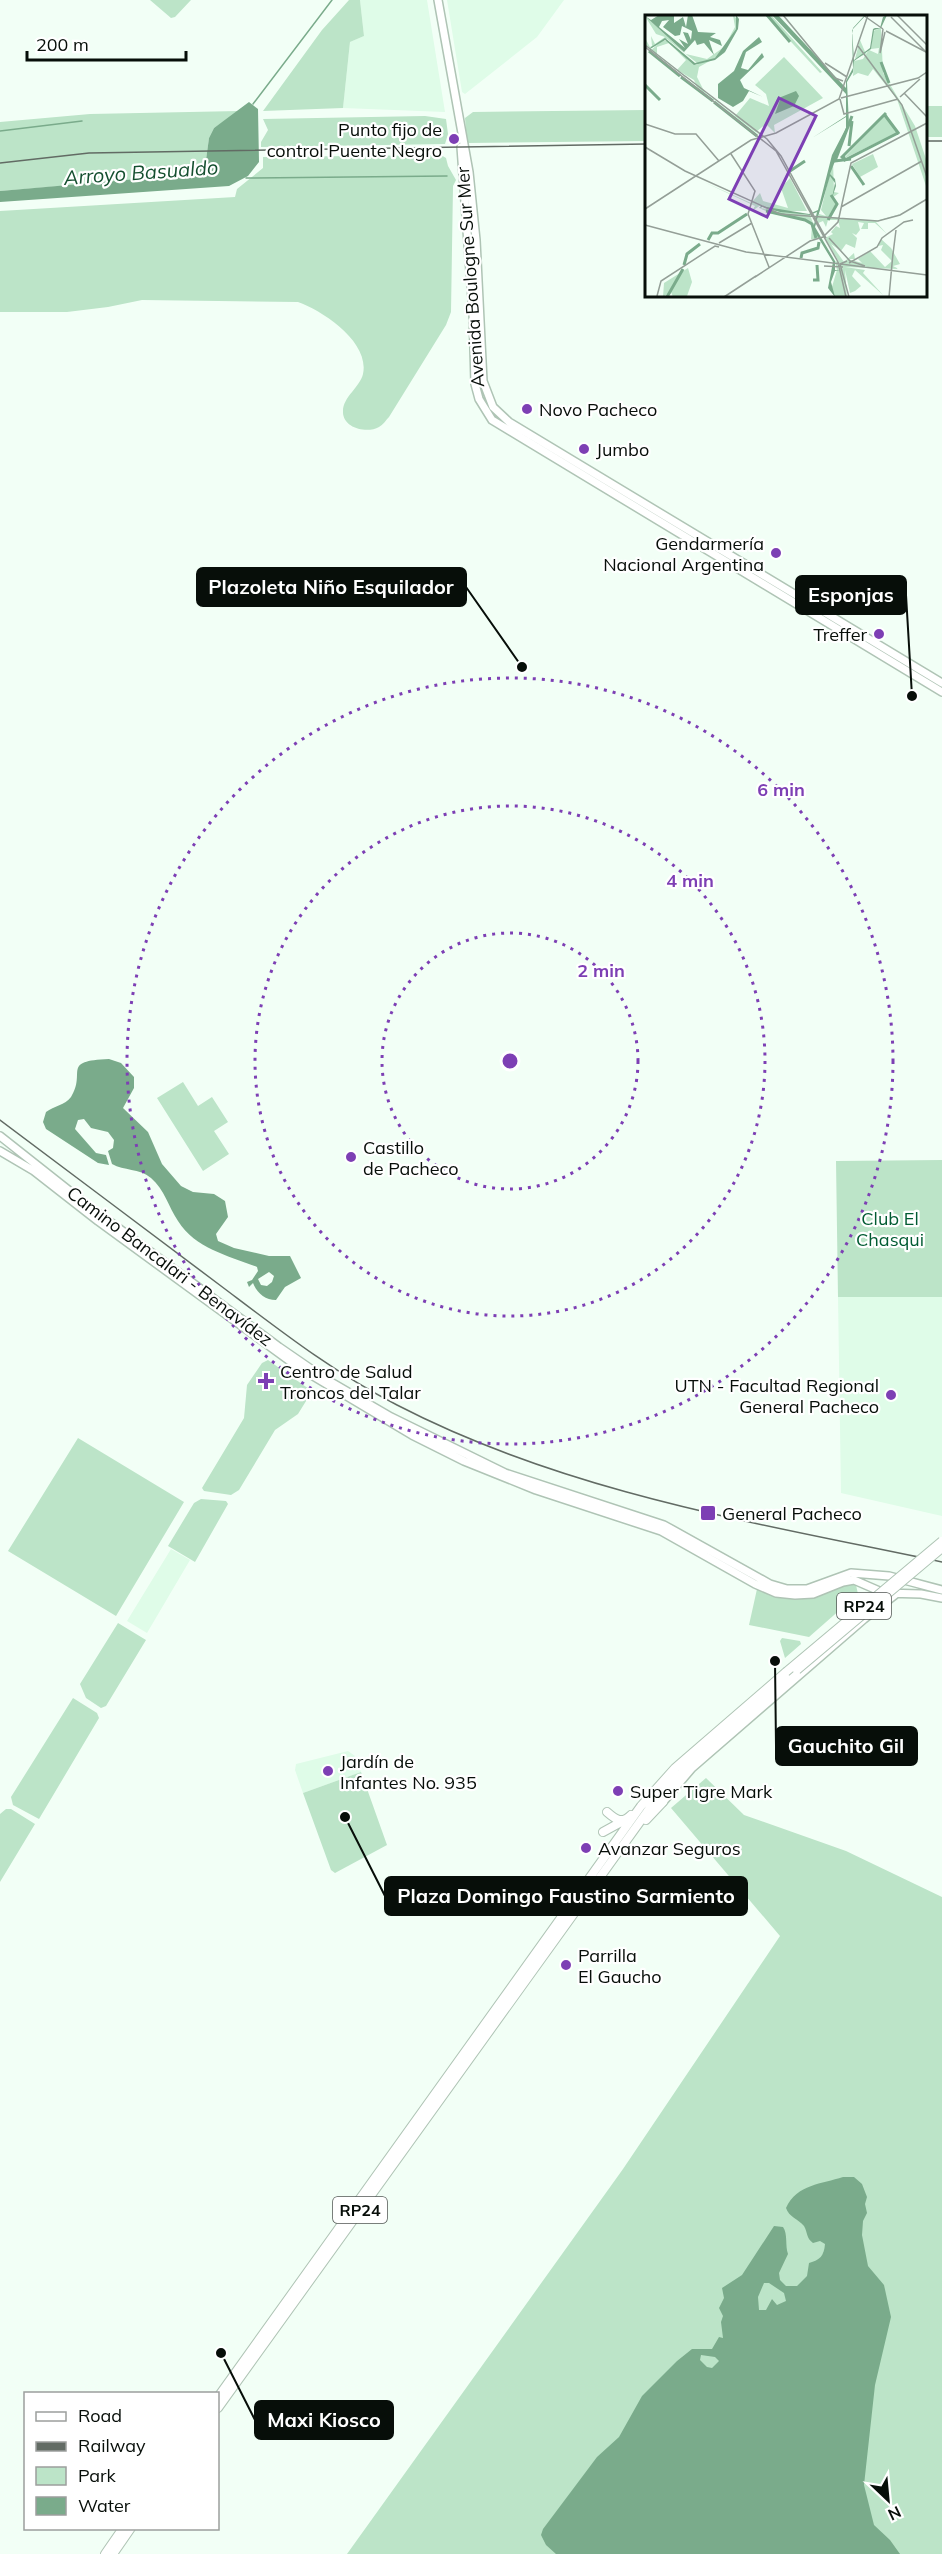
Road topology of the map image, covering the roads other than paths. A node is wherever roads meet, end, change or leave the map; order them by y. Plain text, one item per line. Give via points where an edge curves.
1 (438, 0) edge
2 (457, 109) junction
3 (942, 683) edge
4 (942, 692) edge
5 (0, 1136) edge
6 (0, 1152) edge
7 (942, 1541) edge
8 (942, 1548) edge
9 (901, 1579) junction
10 (942, 1590) edge
11 (896, 1595) junction
12 (942, 1598) edge
13 (663, 1802) joint
14 (641, 1806) junction
15 (607, 1812) dead end
16 (624, 1821) junction
17 (603, 1832) dead end
18 (626, 1841) junction
19 (219, 2396) edge
20 (219, 2407) edge
21 (122, 2530) edge
22 (130, 2530) edge
23 (105, 2554) edge
24 (113, 2554) edge

1 - 2 main road, Avenida Boulogne Sur Mer
2 - 3 main road, Avenida Boulogne Sur Mer via 476,239 483,381 497,412
2 - 4 main road, Avenida Boulogne Sur Mer via 475,384 492,420
5 - 9 main road, Camino Bancalari - Benavídez via 304,1364 443,1444 531,1482 664,1525 777,1586 807,1589 851,1572
6 - 11 main road, Camino Bancalari - Benavídez via 34,1171 298,1367 464,1461 536,1490 661,1531 770,1591 805,1595 854,1580
7 - 14 main road, RP24, bridge via 675,1768
8 - 18 main road, RP24, bridge via 675,1778
9 - 10 main road, Camino Bancalari - Benavídez
9 - 11 main road
11 - 12 main road, Camino Bancalari - Benavídez
11 - 13 main road via 692,1768
13 - 18 main road
14 - 16 main road
14 - 19 main road, RP24
15 - 16 main road
16 - 17 main road
18 - 20 main road, RP24
21 - 23 main road
22 - 24 main road

